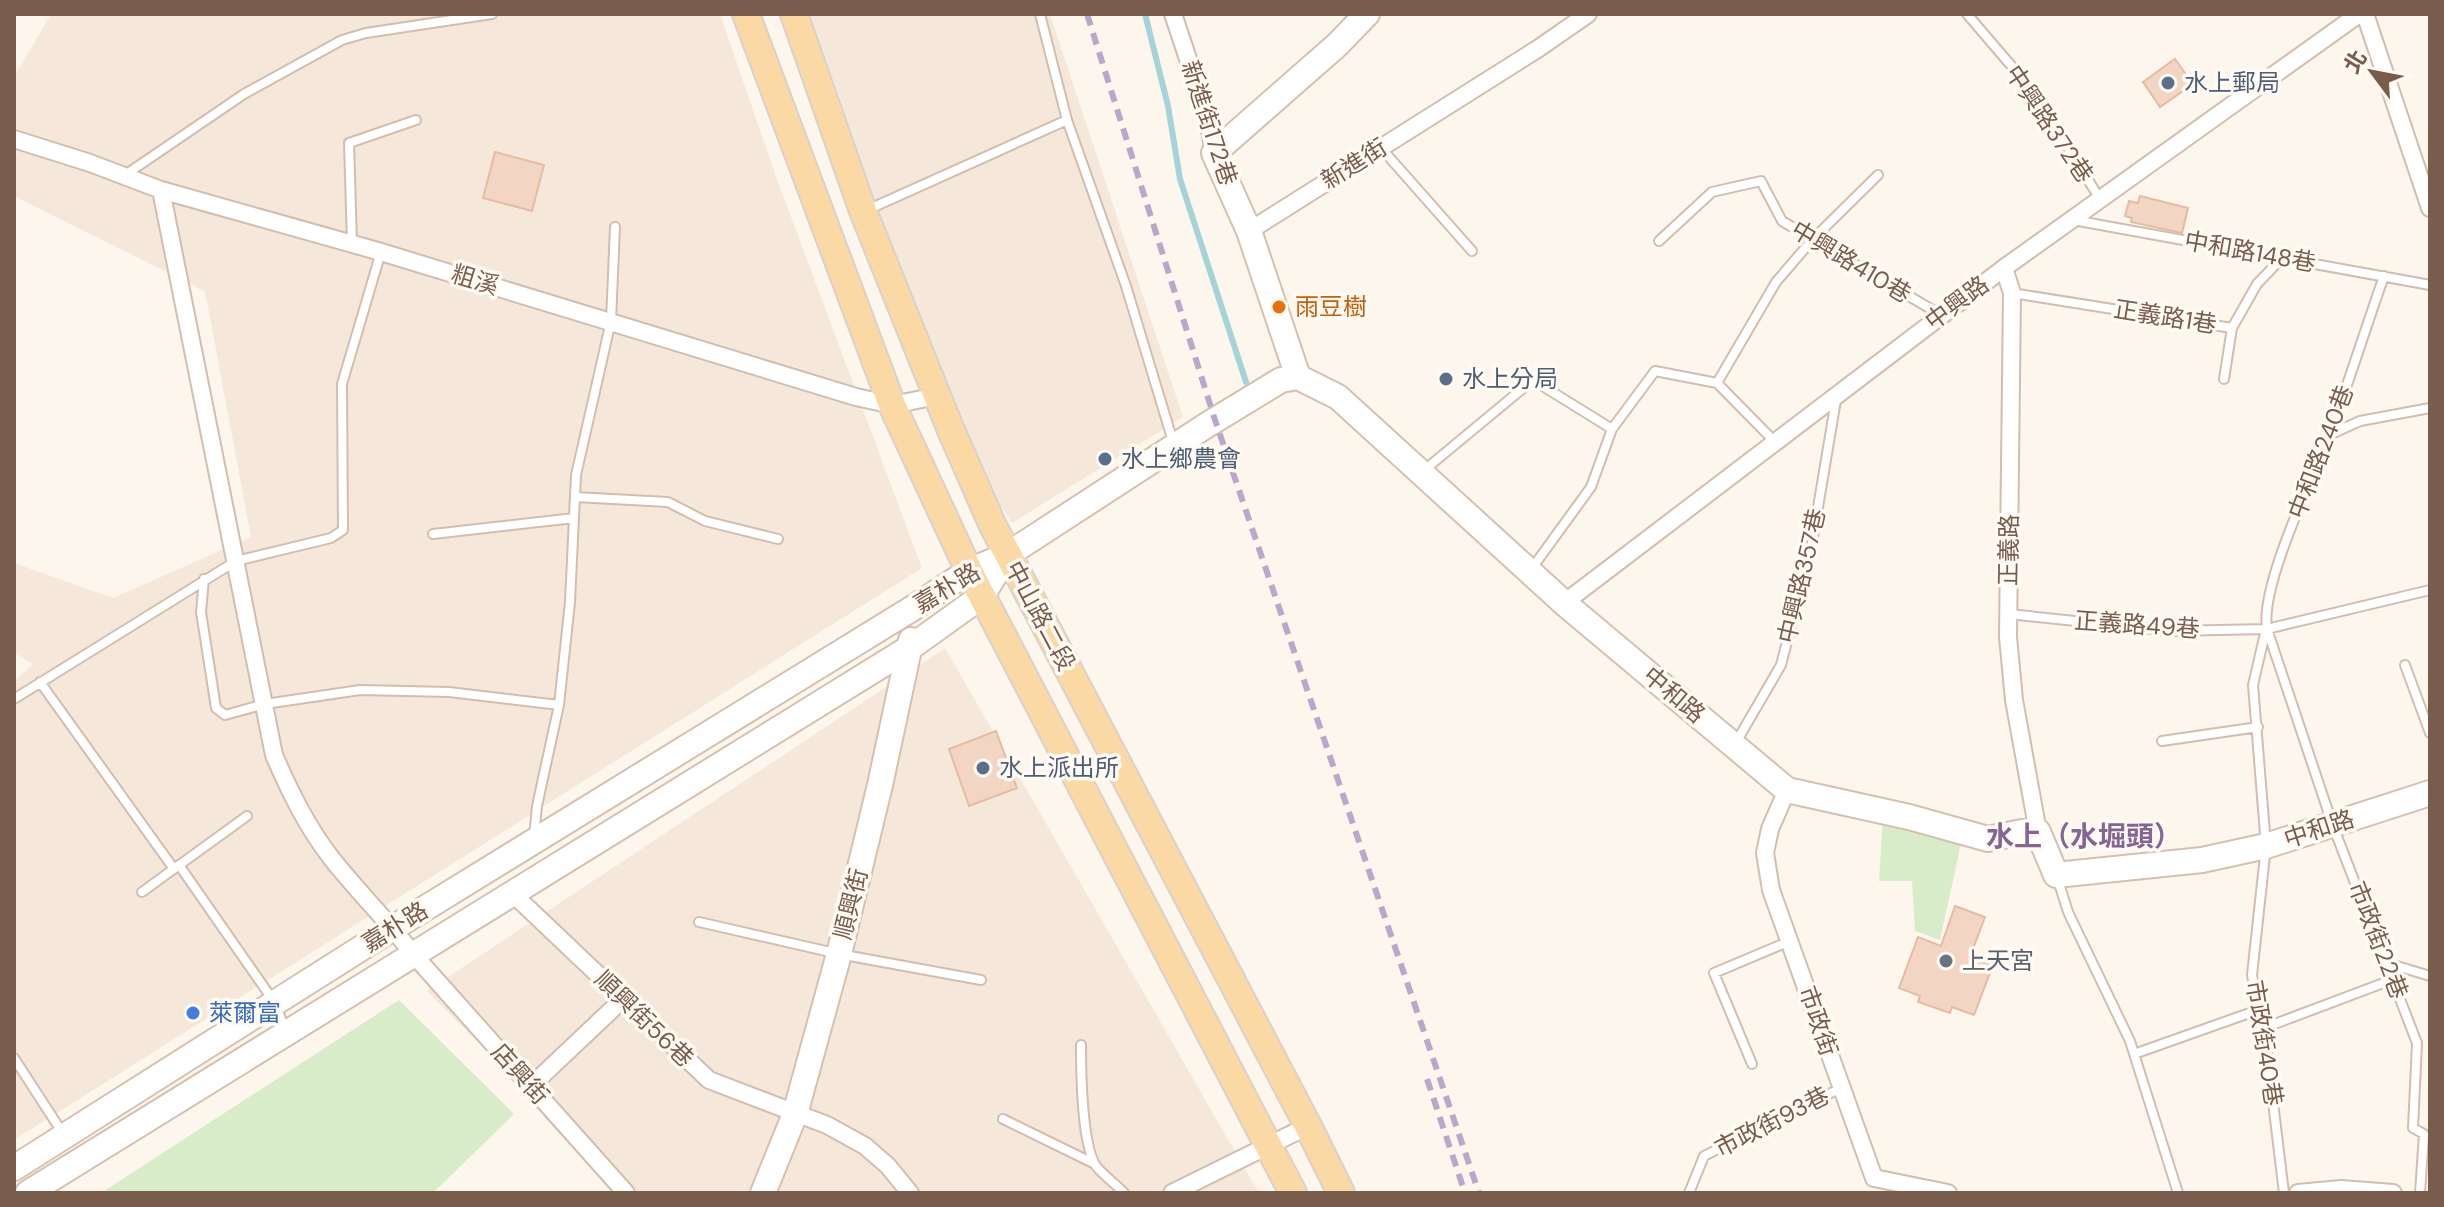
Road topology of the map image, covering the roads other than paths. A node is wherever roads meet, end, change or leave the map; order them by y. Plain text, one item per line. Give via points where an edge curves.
1 (492, 14) edge
2 (746, 14) edge
3 (794, 14) edge
4 (1040, 14) edge
5 (1173, 14) edge
6 (1367, 14) edge
7 (1588, 14) edge
8 (1967, 14) edge
9 (2362, 14) edge
10 (416, 120) dead end
11 (1067, 120) junction
12 (14, 139) edge
13 (1381, 147) junction
14 (1214, 153) junction
15 (1878, 175) dead end
16 (124, 176) junction
17 (161, 190) junction
18 (2100, 199) junction
19 (2430, 208) edge
20 (863, 211) junction
21 (2071, 220) junction
22 (615, 227) dead end
23 (1249, 231) junction
24 (1813, 239) junction
25 (1659, 241) dead end
26 (352, 244) junction
27 (1472, 251) dead end
28 (381, 252) junction
29 (2282, 258) junction
30 (2004, 268) junction
31 (2384, 276) junction
32 (2430, 285) edge
33 (2012, 293) junction
34 (1941, 315) junction
35 (611, 321) junction
36 (2232, 328) junction
37 (1298, 377) junction
38 (2224, 379) dead end
39 (1717, 383) junction
40 (1837, 395) junction
41 (937, 396) junction
42 (892, 405) junction
43 (2430, 408) edge
44 (1612, 429) junction
45 (2329, 435) junction
46 (1775, 442) junction
47 (1175, 447) junction
48 (1421, 472) junction
49 (575, 497) junction
50 (574, 518) junction
51 (433, 534) dead end
52 (778, 539) dead end
53 (1007, 555) junction
54 (236, 561) junction
55 (969, 571) junction
56 (1529, 571) junction
57 (204, 579) junction
58 (2430, 590) edge
59 (982, 596) junction
60 (1564, 603) junction
61 (913, 608) junction
62 (2009, 614) junction
63 (2267, 629) junction
64 (911, 647) junction
65 (2405, 665) dead end
66 (40, 682) junction
67 (14, 699) edge
68 (265, 704) junction
69 (559, 705) junction
70 (2258, 727) junction
71 (2430, 733) edge
72 (2162, 741) dead end
73 (1734, 745) junction
74 (1787, 790) junction
75 (2430, 793) edge
76 (247, 816) dead end
77 (2333, 826) junction
78 (2038, 832) junction
79 (533, 842) junction
80 (2266, 846) junction
81 (176, 867) junction
82 (2056, 875) junction
83 (142, 892) dead end
84 (512, 893) junction
85 (699, 922) dead end
86 (393, 928) junction
87 (1790, 941) junction
88 (413, 954) junction
89 (839, 954) junction
90 (2387, 963) junction
91 (2430, 976) edge
92 (2394, 979) junction
93 (981, 980) dead end
94 (623, 999) junction
95 (275, 1003) junction
96 (2258, 1010) junction
97 (2264, 1028) junction
98 (287, 1033) junction
99 (1081, 1045) dead end
100 (2134, 1054) junction
101 (14, 1058) edge
102 (1752, 1064) dead end
103 (531, 1086) junction
104 (1841, 1088) junction
105 (795, 1114) junction
106 (1003, 1119) dead end
107 (1308, 1126) junction
108 (65, 1136) junction
109 (1267, 1144) junction
110 (1095, 1164) junction
111 (14, 1168) edge
112 (1872, 1185) edge
113 (28, 1193) edge
114 (626, 1193) edge
115 (763, 1193) edge
116 (910, 1193) edge
117 (1124, 1193) edge
118 (1172, 1193) edge
119 (1293, 1193) edge
120 (1341, 1193) edge
121 (1689, 1193) edge
122 (1948, 1193) edge
123 (2178, 1193) edge
124 (2284, 1193) edge
125 (2298, 1193) edge
126 (2393, 1193) edge
127 (2420, 1193) edge

1 - 16 lane via 342,40 244,94
2 - 42 main road, 中山路二段
3 - 20 main road, 中山路二段
4 - 11 lane
5 - 14 street, 新進街172巷
6 - 14 street
7 - 13 street, 新進街
8 - 18 lane, 中興路372巷 via 2032,90
9 - 18 street, 中興路
9 - 19 street
10 - 26 lane via 349,143
11 - 20 lane
11 - 47 lane
12 - 16 street, 粗溪
13 - 23 street, 新進街
13 - 27 lane
14 - 23 street, 新進街172巷
15 - 24 lane
16 - 17 street, 粗溪
17 - 26 street, 粗溪
17 - 54 street, 店興街
18 - 21 street, 中興路
20 - 41 main road, 中山路二段
21 - 29 lane, 中和路148巷
21 - 30 street, 中興路
22 - 35 lane
23 - 37 street
24 - 25 lane, 中興路410巷 via 1782,221 1761,181 1712,192
24 - 34 lane, 中興路410巷
24 - 39 lane via 1776,282
26 - 28 street, 粗溪
28 - 35 street, 粗溪
28 - 54 lane via 342,384 343,530 331,538
29 - 31 lane, 中和路148巷
29 - 36 lane, 正義路1巷 via 2257,284
30 - 33 street, 正義路
30 - 34 street, 中興路
31 - 32 lane, 中和路148巷
31 - 45 lane, 中和路240巷
33 - 36 lane, 正義路1巷
33 - 62 street, 正義路
34 - 40 street, 中興路
35 - 42 street, 粗溪
35 - 49 lane
36 - 38 lane
37 - 47 street via 1281,380
37 - 48 street, 中和路 via 1338,397
39 - 44 lane via 1655,371
39 - 46 lane
40 - 46 street, 中興路
40 - 73 lane, 中興路357巷 via 1811,549 1781,665
41 - 42 street, 粗溪
41 - 53 main road, 中山路二段
42 - 55 main road, 中山路二段
43 - 45 lane via 2360,421
44 - 48 lane via 1533,380
44 - 56 lane via 1591,487
45 - 63 lane, 中和路240巷 via 2279,563 2264,614
46 - 60 street, 中興路
47 - 53 street
48 - 56 street, 中和路
49 - 50 lane
49 - 52 lane via 668,502 705,521
50 - 51 lane
50 - 69 lane
53 - 55 street, 嘉朴路
53 - 59 street, 嘉朴路
53 - 107 main road, 中山路二段
54 - 57 lane
54 - 68 street, 店興街
55 - 59 main road, 中山路二段
55 - 61 street, 嘉朴路
56 - 60 street, 中和路
57 - 66 lane
57 - 68 lane via 201,612 216,708 225,715
58 - 63 lane, 正義路49巷
59 - 64 street, 嘉朴路
59 - 109 main road, 中山路二段
60 - 73 street, 中和路
61 - 64 street, 順興街
61 - 79 street, 嘉朴路
62 - 63 lane, 正義路49巷 via 2171,631
62 - 78 street, 正義路 via 2014,700
63 - 70 lane, 中和路240巷 via 2253,685
63 - 77 lane, 中和路240巷
64 - 84 street, 嘉朴路
64 - 89 street, 順興街
65 - 71 lane
66 - 67 lane
66 - 81 lane
68 - 69 lane via 360,690 449,692
68 - 86 street, 店興街 via 274,755 295,806 332,859
69 - 79 lane
70 - 72 lane
70 - 80 lane, 中和路240巷
73 - 74 street, 中和路
74 - 78 street, 中和路 via 1988,839
74 - 87 street, 市政街 via 1765,853 1771,890
75 - 77 street, 中和路
76 - 81 lane
77 - 80 street, 中和路
77 - 90 lane, 市政街22巷
78 - 82 street
79 - 86 street, 嘉朴路
80 - 82 street, 中和路 via 2202,860
80 - 96 lane, 市政街40巷 via 2252,975
81 - 83 lane
81 - 95 lane
82 - 100 lane
84 - 88 street, 嘉朴路
84 - 94 street, 順興街56巷
85 - 89 lane
86 - 88 street, 店興街
86 - 95 street, 嘉朴路
87 - 102 lane via 1714,973
87 - 104 street, 市政街
88 - 98 street, 嘉朴路
88 - 103 street, 店興街
89 - 93 lane
89 - 105 street, 順興街
90 - 91 lane
90 - 92 lane, 市政街22巷
92 - 97 lane
92 - 127 lane, 市政街22巷 via 2417,1043 2413,1128 2424,1134
94 - 103 street
94 - 105 street, 順興街56巷 via 709,1080
95 - 98 lane
95 - 108 street, 嘉朴路
96 - 97 lane, 市政街40巷
96 - 100 lane
97 - 124 lane, 市政街40巷
98 - 113 street, 嘉朴路
99 - 110 lane via 1080,1081
100 - 123 lane
101 - 108 lane
103 - 114 street, 店興街
104 - 112 street, 市政街
104 - 121 lane, 市政街93巷 via 1704,1156
105 - 115 street, 順興街
105 - 116 street, 順興街56巷 via 865,1146
106 - 110 lane
107 - 109 street
107 - 120 main road, 中山路二段
108 - 111 street, 嘉朴路
109 - 118 street
109 - 119 main road, 中山路二段
110 - 117 lane
112 - 122 street, 市政街
125 - 126 street

